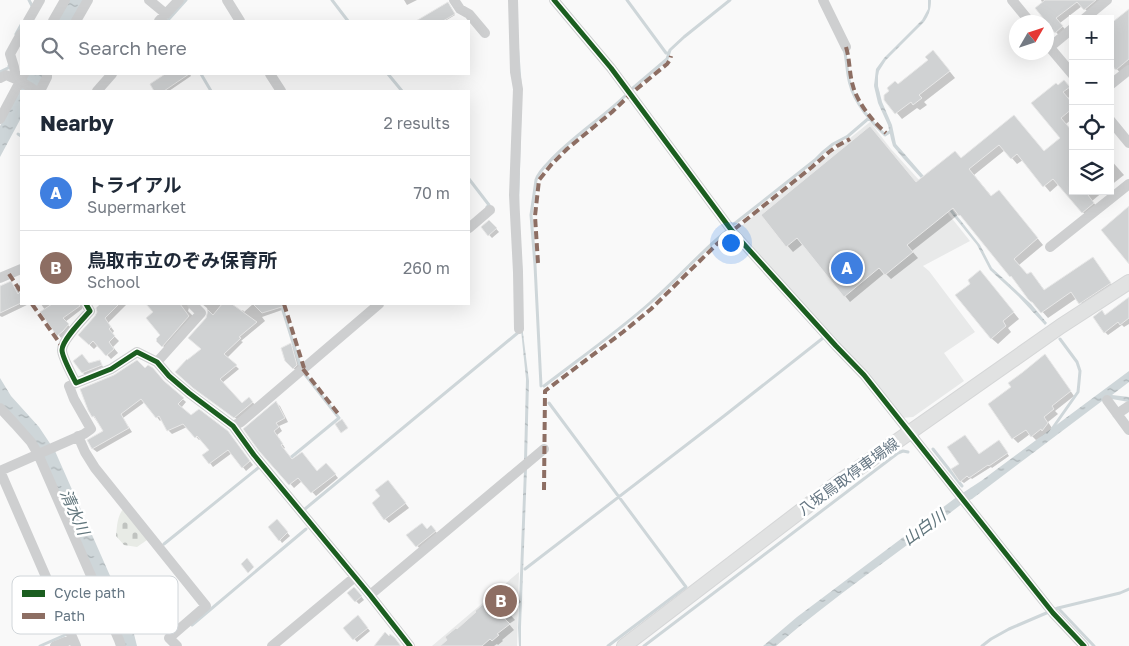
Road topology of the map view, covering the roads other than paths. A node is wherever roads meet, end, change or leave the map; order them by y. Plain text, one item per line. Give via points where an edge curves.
1 (40, 0) edge
2 (65, 0) edge
3 (88, 0) edge
4 (149, 0) edge
5 (178, 0) edge
6 (227, 0) edge
7 (454, 0) edge
8 (512, 0) edge
9 (554, 0) edge
10 (822, 0) edge
11 (1012, 0) edge
12 (1107, 0) edge
13 (1024, 15) edge
14 (1089, 15) edge
15 (163, 18) edge
16 (29, 20) edge
17 (54, 20) edge
18 (77, 20) edge
19 (239, 20) edge
20 (1069, 31) edge
21 (485, 33) dead end
22 (20, 36) edge
23 (1054, 41) edge
24 (846, 47) dead end
25 (1054, 52) edge
26 (1069, 70) edge
27 (1129, 70) edge
28 (48, 75) edge
29 (111, 75) edge
30 (271, 75) edge
31 (0, 78) edge
32 (20, 78) edge
33 (1114, 83) edge
34 (37, 90) edge
35 (39, 90) edge
36 (98, 90) edge
37 (279, 90) edge
38 (0, 119) edge
39 (1114, 125) edge
40 (1129, 143) edge
41 (1129, 184) edge
42 (490, 210) dead end
43 (470, 227) edge
44 (1050, 247) dead end
45 (20, 269) edge
46 (0, 278) edge
47 (1129, 282) edge
48 (87, 305) edge
49 (193, 305) edge
50 (377, 305) edge
51 (519, 329) dead end
52 (157, 362) junction
53 (76, 382) junction
54 (1107, 400) dead end
55 (1129, 406) edge
56 (0, 408) edge
57 (1117, 414) junction
58 (233, 426) junction
59 (1129, 430) edge
60 (910, 431) junction
61 (78, 436) junction
62 (544, 449) dead end
63 (38, 454) junction
64 (0, 471) edge
65 (45, 576) edge
66 (91, 576) edge
67 (355, 577) junction
68 (370, 595) junction
69 (178, 630) edge
70 (116, 634) edge
71 (174, 634) edge
72 (74, 642) edge
73 (55, 646) edge
74 (120, 646) edge
75 (177, 646) edge
76 (272, 646) edge
77 (410, 646) edge
78 (624, 646) edge
79 (1084, 646) edge

1 - 16 street
2 - 17 street
3 - 18 street
4 - 15 street
5 - 15 street
6 - 19 street
7 - 21 street
8 - 51 street via 518,89 514,195
9 - 60 street via 611,68 732,231 864,375
10 - 24 street
11 - 13 street
12 - 14 street
20 - 23 street
22 - 32 street via 10,54
25 - 26 street
27 - 33 street
28 - 35 street
29 - 36 street
30 - 37 street
31 - 32 street via 6,75
32 - 34 street
32 - 38 street
39 - 40 street
41 - 44 street
42 - 43 street
45 - 46 street
47 - 60 main road, 八坂鳥取停車場線
48 - 53 street via 90,311 68,337 62,350
49 - 52 street via 201,313
50 - 58 street
52 - 53 street via 137,352 111,370
52 - 58 street via 189,393
53 - 61 street via 69,386 91,429
54 - 57 street
55 - 57 street
56 - 63 street
57 - 59 street
58 - 67 street
60 - 78 main road, 八坂鳥取停車場線
60 - 79 street via 1053,613
61 - 63 street
61 - 69 street via 95,468 206,606
62 - 68 street
63 - 64 street
63 - 66 street
64 - 65 street
67 - 68 street
67 - 76 street
68 - 77 street
70 - 74 street
71 - 75 street via 169,638
72 - 73 street

